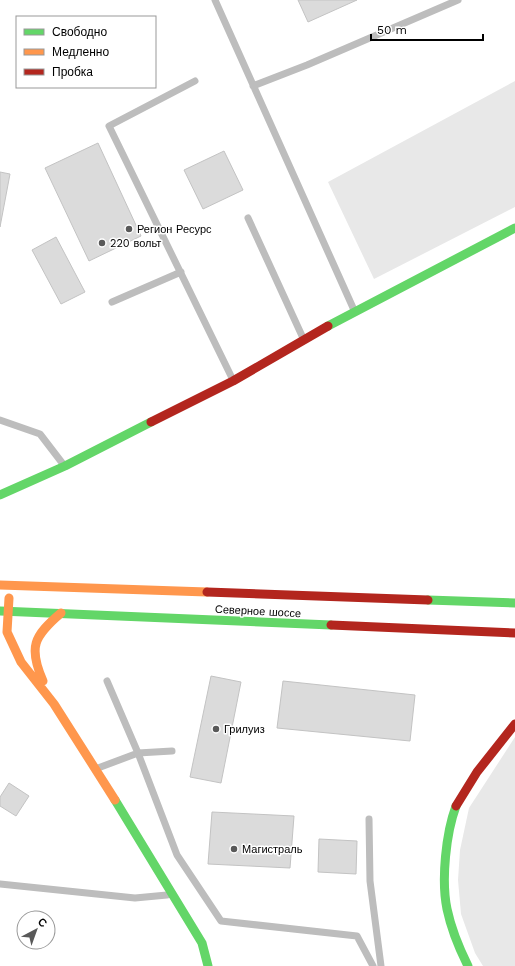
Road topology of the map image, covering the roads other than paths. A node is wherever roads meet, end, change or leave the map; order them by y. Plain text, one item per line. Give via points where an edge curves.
1 (215, 0) edge
2 (458, 0) edge
3 (195, 81) dead end
4 (253, 86) junction
5 (248, 218) dead end
6 (515, 228) edge
7 (181, 272) junction
8 (112, 302) dead end
9 (354, 312) junction
10 (303, 339) junction
11 (233, 381) junction
12 (0, 420) edge
13 (64, 466) junction
14 (0, 494) edge
15 (0, 585) edge
16 (11, 585) junction
17 (515, 603) edge
18 (4, 612) edge
19 (61, 613) junction
20 (515, 633) edge
21 (107, 681) dead end
22 (54, 704) junction
23 (515, 724) edge
24 (172, 752) dead end
25 (138, 753) junction
26 (96, 769) junction
27 (369, 820) dead end
28 (0, 884) edge
29 (171, 895) junction
30 (208, 966) edge
31 (373, 966) edge
32 (382, 966) edge
33 (468, 966) edge

1 - 4 lane
2 - 4 lane
3 - 7 lane via 109,126
4 - 9 lane
5 - 10 lane
6 - 9 main road
7 - 8 lane
7 - 11 lane
9 - 10 main road
10 - 11 main road
11 - 13 main road
12 - 13 lane via 40,434
13 - 14 main road
15 - 16 main road, Северное шоссе
16 - 17 main road, Северное шоссе
16 - 18 main road
18 - 19 main road, Северное шоссе
18 - 22 main road via 7,632 21,662
19 - 20 main road, Северное шоссе
19 - 22 main road via 37,636 33,652 34,664
21 - 25 lane
22 - 26 main road
23 - 33 main road via 486,757 457,804 447,851 446,904
24 - 25 lane
25 - 26 lane
25 - 31 lane via 177,855 221,921 358,936
26 - 29 main road
27 - 32 lane via 370,881
28 - 29 lane via 135,898
29 - 30 main road via 202,943

